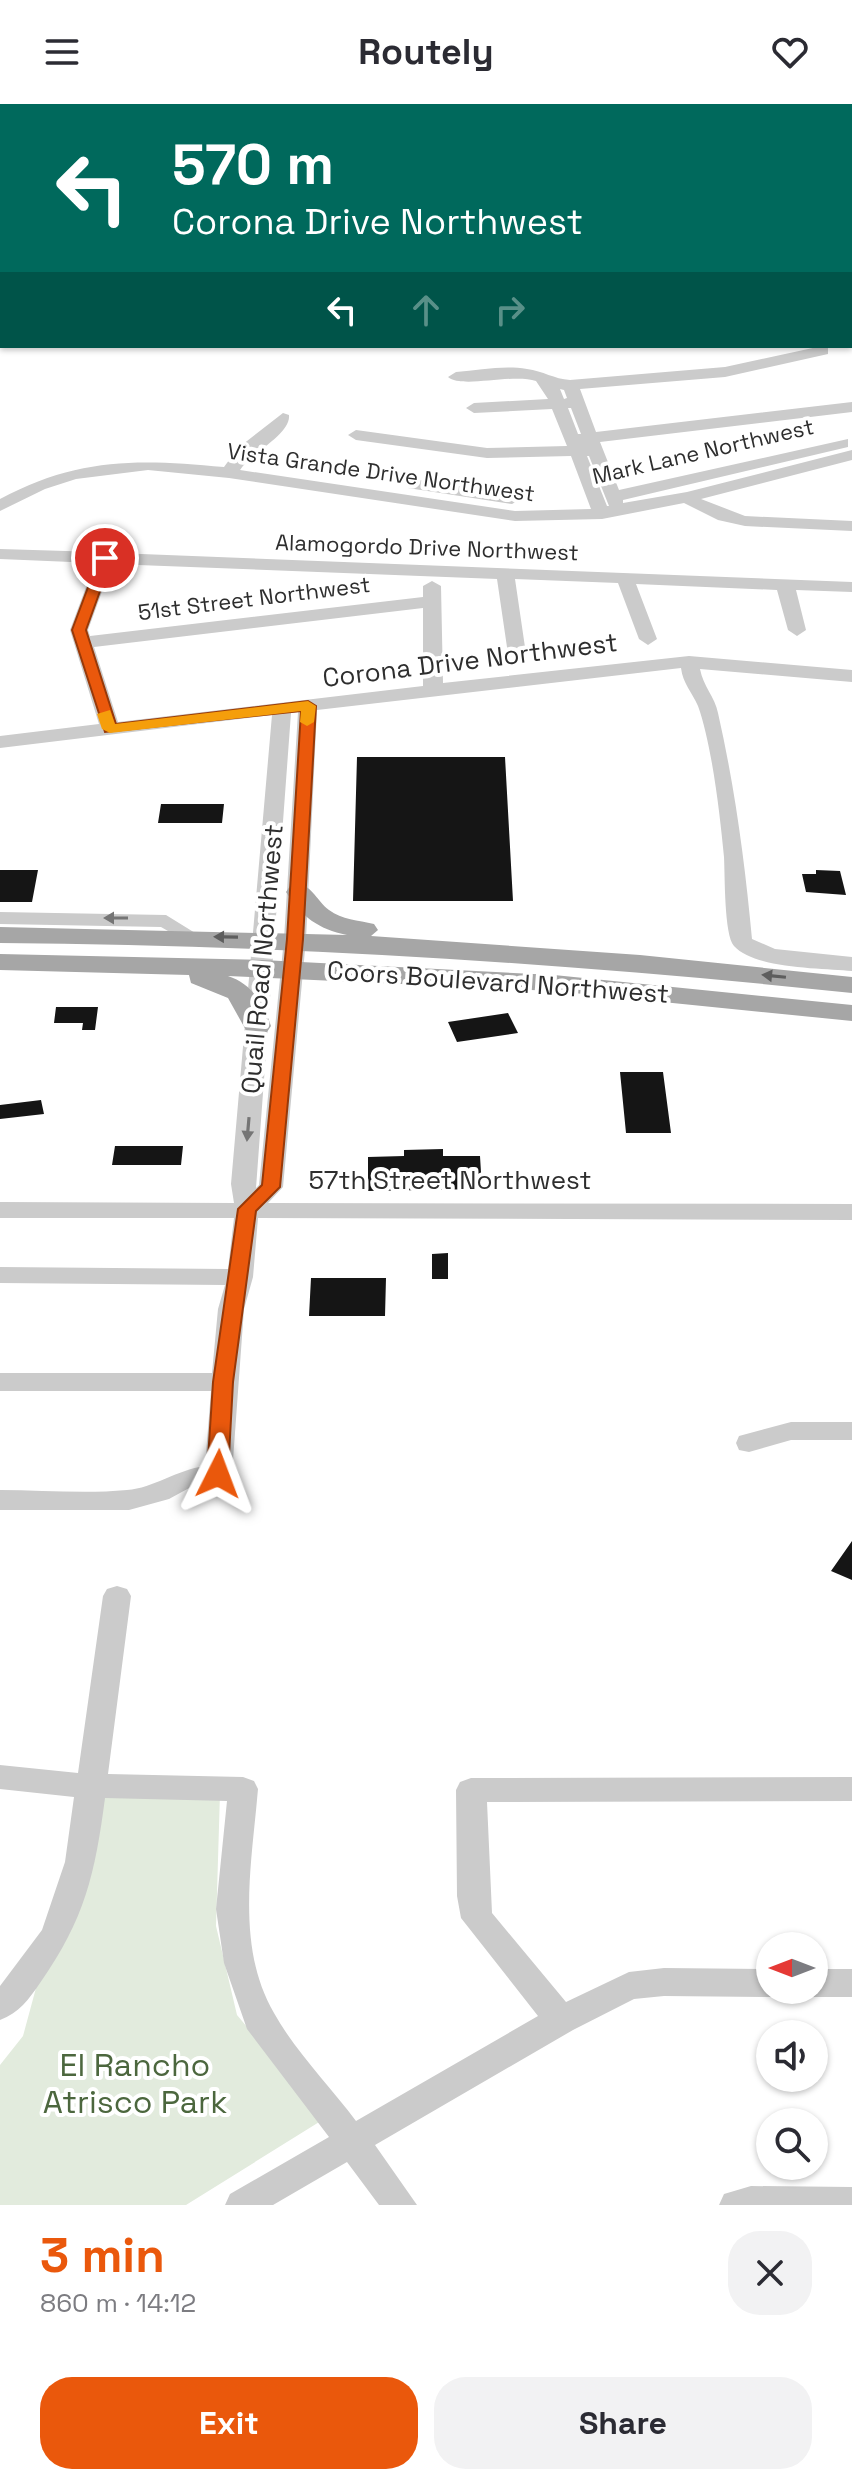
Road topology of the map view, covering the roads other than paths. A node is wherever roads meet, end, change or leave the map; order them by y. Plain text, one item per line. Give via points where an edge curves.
1 (822, 351) dead end
2 (456, 377) dead end
3 (550, 384) junction
4 (570, 385) junction
5 (577, 403) junction
6 (558, 404) junction
7 (852, 407) edge
8 (474, 408) dead end
9 (283, 418) dead end
10 (356, 435) dead end
11 (852, 441) edge
12 (594, 444) junction
13 (574, 446) junction
14 (852, 455) edge
15 (325, 471) dead end
16 (229, 473) junction
17 (687, 497) junction
18 (0, 506) edge
19 (608, 506) junction
20 (852, 526) edge
21 (108, 552) junction
22 (0, 554) edge
23 (432, 571) junction
24 (505, 574) junction
25 (625, 578) junction
26 (785, 584) junction
27 (852, 587) edge
28 (433, 601) junction
29 (797, 630) dead end
30 (648, 639) dead end
31 (81, 643) junction
32 (517, 654) dead end
33 (689, 662) junction
34 (852, 676) edge
35 (433, 690) junction
36 (349, 700) junction
37 (308, 706) junction
38 (282, 708) junction
39 (110, 729) junction
40 (306, 730) junction
41 (0, 742) edge
42 (279, 773) junction
43 (302, 773) junction
44 (299, 892) junction
45 (0, 918) edge
46 (0, 935) edge
47 (189, 936) junction
48 (263, 938) junction
49 (295, 939) junction
50 (544, 955) junction
51 (0, 962) edge
52 (852, 964) edge
53 (64, 966) junction
54 (262, 968) junction
55 (291, 969) junction
56 (346, 972) junction
57 (852, 985) edge
58 (852, 1013) edge
59 (257, 1026) junction
60 (852, 1030) edge
61 (247, 1209) junction
62 (0, 1210) edge
63 (852, 1212) edge
64 (0, 1275) edge
65 (240, 1277) junction
66 (0, 1382) edge
67 (223, 1382) junction
68 (852, 1431) edge
69 (749, 1443) dead end
70 (0, 1500) edge
71 (117, 1596) dead end
72 (0, 1777) edge
73 (93, 1786) junction
74 (852, 1789) edge
75 (756, 1983) edge
76 (828, 1983) edge
77 (852, 1983) edge
78 (0, 2006) edge
79 (561, 2020) junction
80 (353, 2142) junction
81 (852, 2202) edge
82 (242, 2205) edge
83 (400, 2205) edge
84 (736, 2205) edge

1 - 4 street via 725,372
2 - 3 street via 525,373
3 - 4 street
3 - 6 street
4 - 5 street
5 - 6 street
5 - 12 street
6 - 8 street
6 - 13 street
7 - 12 street
9 - 16 street via 244,452
10 - 13 street via 461,451
11 - 19 street, Mark Lane Northwest via 806,449
12 - 13 street
12 - 19 street
13 - 19 street
14 - 17 street, Vista Grande Drive Northwest
15 - 19 street, Mark Lane Northwest via 524,501
16 - 18 street, Vista Grande Drive Northwest via 116,466 50,481
16 - 19 street, Vista Grande Drive Northwest via 515,516
17 - 19 street, Vista Grande Drive Northwest
17 - 20 street via 734,520
21 - 22 street, Alamogordo Drive Northwest
21 - 23 street, Alamogordo Drive Northwest
21 - 31 street via 79,630
23 - 24 street, Alamogordo Drive Northwest
23 - 28 street
24 - 25 street, Alamogordo Drive Northwest
24 - 32 street
25 - 26 street, Alamogordo Drive Northwest
25 - 30 street
26 - 27 street, Alamogordo Drive Northwest
26 - 29 street
28 - 31 street, 51st Street Northwest
28 - 35 street
31 - 39 street
33 - 34 street, Corona Drive Northwest
33 - 35 street, Corona Drive Northwest
33 - 52 street via 693,685 707,705 715,744 744,946 763,954
35 - 36 street, Corona Drive Northwest
36 - 37 street, Corona Drive Northwest
36 - 40 street
37 - 38 street, Corona Drive Northwest
37 - 40 street, Quail Road Northwest
38 - 39 street, Corona Drive Northwest
38 - 42 street, Quail Road Northwest
39 - 41 street, Corona Drive Northwest
40 - 43 street, Quail Road Northwest
42 - 43 street
42 - 48 street, Quail Road Northwest
43 - 44 street, Quail Road Northwest
44 - 49 street, Quail Road Northwest
44 - 50 main road via 310,912 342,927
47 -> 45 street via 166,921
46 - 47 main road, Coors Boulevard Northwest
48 -> 47 main road, Coors Boulevard Northwest
48 - 49 main road, Coors Boulevard Northwest
48 - 54 street, Quail Road Northwest
49 - 50 main road, Coors Boulevard Northwest
49 - 55 street, Quail Road Northwest
57 -> 50 main road, Coors Boulevard Northwest
51 - 53 main road, Coors Boulevard Northwest
53 - 54 main road, Coors Boulevard Northwest
53 - 59 main road via 223,981 241,991
54 - 55 main road, Coors Boulevard Northwest
54 - 59 street, Quail Road Northwest
55 - 56 main road, Coors Boulevard Northwest
55 - 61 street, Quail Road Northwest via 271,1187
56 - 58 main road, Coors Boulevard Northwest via 554,983
56 - 60 main road via 422,990
59 -> 61 street, Quail Road Northwest via 243,1184
61 - 62 street, 57th Street Northwest
61 - 63 street, 57th Street Northwest
61 - 65 street, Quail Road Northwest
64 - 65 street
65 - 67 street, Quail Road Northwest
66 - 67 street
67 - 70 street, Quail Road Northwest via 218,1474 185,1478 129,1500
68 - 69 street via 791,1431
71 - 73 street
72 - 73 street
73 - 78 street via 81,1862 56,1935
73 - 80 street via 243,1789 232,1909 240,1963 259,2019
74 - 79 street via 471,1790 477,1918
75 - 79 street via 629,1986
76 - 77 street
79 - 80 street
80 - 82 street
80 - 83 street
81 - 84 street

